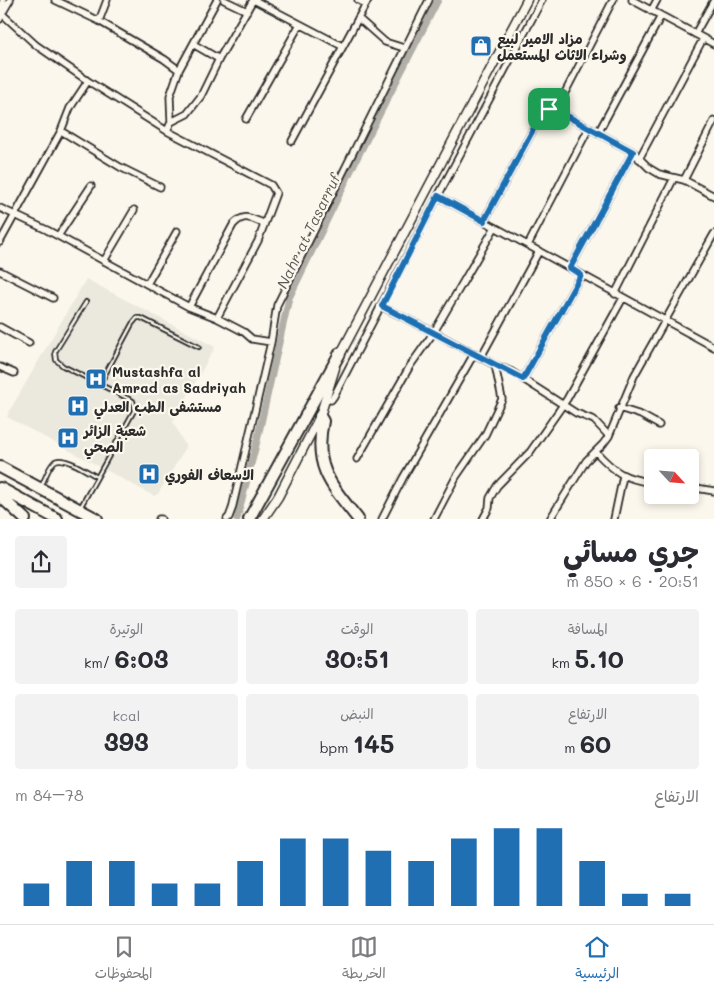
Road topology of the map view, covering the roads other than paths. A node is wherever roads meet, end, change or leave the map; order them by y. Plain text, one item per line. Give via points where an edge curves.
1 (3, 0) edge
2 (10, 0) edge
3 (55, 0) edge
4 (107, 0) edge
5 (217, 0) edge
6 (224, 0) edge
7 (254, 0) edge
8 (358, 0) edge
9 (428, 0) edge
10 (527, 0) edge
11 (542, 0) edge
12 (613, 0) edge
13 (632, 0) edge
14 (657, 0) edge
15 (714, 0) edge
16 (367, 2) edge
17 (651, 10) junction
18 (247, 11) junction
19 (1, 15) edge
20 (661, 16) junction
21 (358, 18) junction
22 (99, 21) junction
23 (300, 24) junction
24 (695, 34) junction
25 (703, 39) junction
26 (193, 44) junction
27 (714, 44) edge
28 (342, 46) junction
29 (404, 48) junction
30 (219, 58) junction
31 (178, 70) junction
32 (88, 81) junction
33 (556, 110) junction
34 (246, 119) dead end
35 (714, 121) edge
36 (171, 122) junction
37 (589, 128) junction
38 (61, 131) junction
39 (167, 131) junction
40 (598, 133) junction
41 (292, 141) dead end
42 (633, 152) junction
43 (639, 159) junction
44 (674, 178) junction
45 (684, 180) junction
46 (91, 186) dead end
47 (160, 187) dead end
48 (438, 196) junction
49 (714, 196) edge
50 (0, 208) edge
51 (134, 210) dead end
52 (15, 215) junction
53 (484, 221) junction
54 (264, 223) junction
55 (495, 227) junction
56 (177, 231) dead end
57 (714, 234) edge
58 (58, 236) junction
59 (0, 242) edge
60 (528, 245) junction
61 (539, 251) junction
62 (104, 260) junction
63 (570, 268) junction
64 (0, 271) edge
65 (581, 275) junction
66 (147, 284) junction
67 (615, 294) junction
68 (53, 298) dead end
69 (623, 298) junction
70 (86, 302) dead end
71 (382, 306) junction
72 (189, 307) junction
73 (217, 318) junction
74 (665, 321) junction
75 (0, 327) edge
76 (434, 332) junction
77 (270, 342) junction
78 (29, 343) dead end
79 (199, 347) dead end
80 (714, 347) edge
81 (340, 353) junction
82 (474, 354) junction
83 (481, 357) junction
84 (495, 365) junction
85 (0, 367) edge
86 (14, 373) dead end
87 (523, 379) junction
88 (100, 384) junction
89 (325, 399) junction
90 (563, 404) junction
91 (619, 408) junction
92 (320, 416) junction
93 (659, 425) dead end
94 (609, 436) junction
95 (596, 452) junction
96 (357, 459) dead end
97 (0, 467) edge
98 (623, 476) junction
99 (97, 477) junction
100 (644, 482) edge
101 (0, 488) edge
102 (40, 488) junction
103 (699, 488) edge
104 (714, 491) edge
105 (0, 496) edge
106 (79, 509) junction
107 (25, 519) edge
108 (57, 519) edge
109 (97, 519) edge
110 (227, 519) edge
111 (249, 519) edge
112 (263, 519) edge
113 (358, 519) edge
114 (382, 519) edge
115 (434, 519) edge
116 (483, 519) edge
117 (550, 519) edge
118 (614, 519) edge

1 - 19 street
2 - 19 street
3 - 22 street
4 - 22 street
5 - 26 street
6 - 18 street
7 - 18 street
7 - 23 street
8 - 16 street
9 - 29 street
10 - 81 street
11 - 48 street
12 - 33 street
13 - 17 street
14 - 17 street
15 - 24 street
16 - 21 street
17 - 20 street
18 - 30 street
19 - 32 street via 36,45
20 - 24 street
20 - 40 street
21 - 28 street
21 - 29 street via 385,42
22 - 31 street
23 - 28 street
23 - 34 street
24 - 25 street
25 - 27 street
25 - 43 street
26 - 30 street
26 - 31 street
28 - 41 street
29 - 77 street via 277,305
30 - 36 street via 201,96 187,114
31 - 36 street via 170,96
32 - 38 street via 70,108
32 - 39 street
33 - 37 street
33 - 53 street via 542,113
35 - 45 street
36 - 39 street
37 - 40 street
37 - 60 street
38 - 47 street
38 - 52 street
39 - 54 street via 271,185 276,193
40 - 42 street
42 - 43 street
42 - 63 street
43 - 44 street via 654,171
44 - 45 street
44 - 67 street
45 - 49 street
46 - 58 street
48 - 53 street
48 - 71 street
50 - 52 street
51 - 62 street
52 - 58 street
52 - 59 street
53 - 55 street
54 - 72 street via 246,217 233,224
54 - 73 street via 258,241
55 - 60 street
55 - 76 street
56 - 66 street
57 - 74 street
58 - 62 street
60 - 61 street
61 - 63 street
61 - 83 street
62 - 66 street
63 - 65 street
64 - 68 street
65 - 67 street
65 - 87 street
66 - 72 street
67 - 69 street
69 - 74 street
69 - 90 street
70 - 88 lane via 55,352 56,360
71 - 76 street
71 - 89 street via 334,396 331,400
72 - 73 street
73 - 77 street via 252,339
74 - 80 street
74 - 91 street
75 - 78 street
76 - 82 street
76 - 96 street via 410,366
77 - 110 street
79 - 88 lane via 137,318
81 - 89 street
81 - 111 highway
82 - 83 street
82 - 114 street
83 - 84 street
84 - 87 street
84 - 115 street via 502,399 486,435 456,477
85 - 86 street
87 - 90 street
88 - 99 lane via 134,402 135,409
89 - 92 street
90 - 94 street via 594,420
90 - 116 street via 530,452 497,486
91 - 93 street
91 - 94 street
92 - 112 street
92 - 113 highway via 323,421 320,450 325,473
94 - 95 street
95 - 98 street
95 - 117 street via 586,461
97 - 102 highway
98 - 100 street
98 - 118 street
99 - 102 lane via 58,459
99 - 106 lane
101 - 108 highway
102 - 106 highway
103 - 104 street
105 - 107 highway
106 - 109 highway

